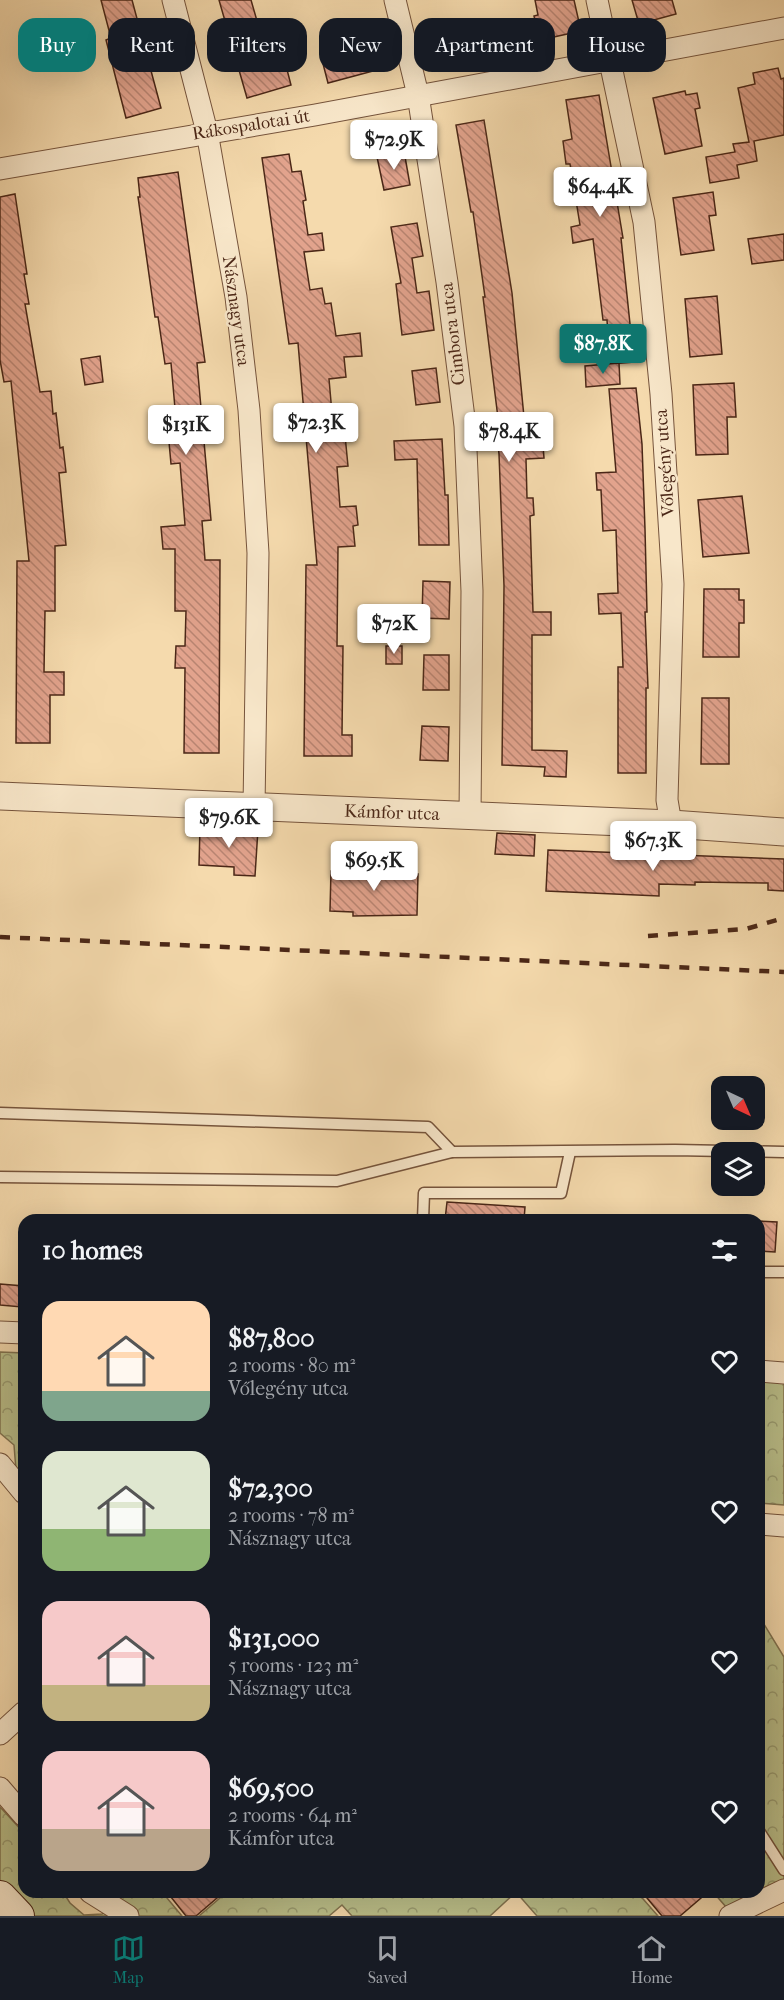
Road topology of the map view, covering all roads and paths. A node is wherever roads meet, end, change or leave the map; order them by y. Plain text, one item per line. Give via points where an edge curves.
1 (173, 0) edge
2 (395, 0) edge
3 (597, 0) edge
4 (601, 18) edge
5 (784, 28) edge
6 (666, 50) edge
7 (567, 68) edge
8 (613, 72) edge
9 (418, 95) junction
10 (207, 132) junction
11 (0, 169) edge
12 (0, 796) edge
13 (254, 807) junction
14 (470, 816) junction
15 (671, 824) junction
16 (784, 832) edge
17 (0, 1113) edge
18 (452, 1152) junction
19 (570, 1152) junction
20 (784, 1152) edge
21 (0, 1177) edge
22 (423, 1214) edge
23 (765, 1272) edge
24 (784, 1272) edge
25 (0, 1332) edge
26 (18, 1333) edge
27 (765, 1371) edge
28 (784, 1373) edge
29 (0, 1464) edge
30 (18, 1486) edge
31 (765, 1524) edge
32 (784, 1526) edge
33 (18, 1718) edge
34 (0, 1734) edge
35 (0, 1788) edge
36 (18, 1809) edge
37 (765, 1840) edge
38 (784, 1870) edge
39 (784, 1890) edge
40 (0, 1897) edge
41 (100, 1898) edge
42 (18, 1916) edge
43 (128, 1916) edge
44 (730, 1916) edge

1 - 10 street, Násznagy utca
2 - 9 street, Cimbora utca
3 - 4 street, Vőlegény utca
5 - 6 street, Rákospalotai út
7 - 9 street, Rákospalotai út
8 - 15 street, Vőlegény utca via 644,222 661,394 672,584 667,800
9 - 10 street, Rákospalotai út
9 - 14 street, Cimbora utca via 465,426 472,591
10 - 11 street, Rákospalotai út
10 - 13 street, Násznagy utca via 236,297 249,410 258,553
12 - 13 street, Kámfor utca
13 - 14 street, Kámfor utca
14 - 15 street, Kámfor utca
15 - 16 street, Kámfor utca
17 - 18 lane via 428,1126
18 - 19 lane
18 - 21 lane via 337,1181
19 - 20 lane
19 - 22 lane via 561,1193 424,1193
23 - 24 lane
25 - 26 street
27 - 28 street
29 - 30 street
31 - 32 street
33 - 34 street
35 - 36 street
37 - 38 lane
39 - 44 street
40 - 42 main road
41 - 43 street

